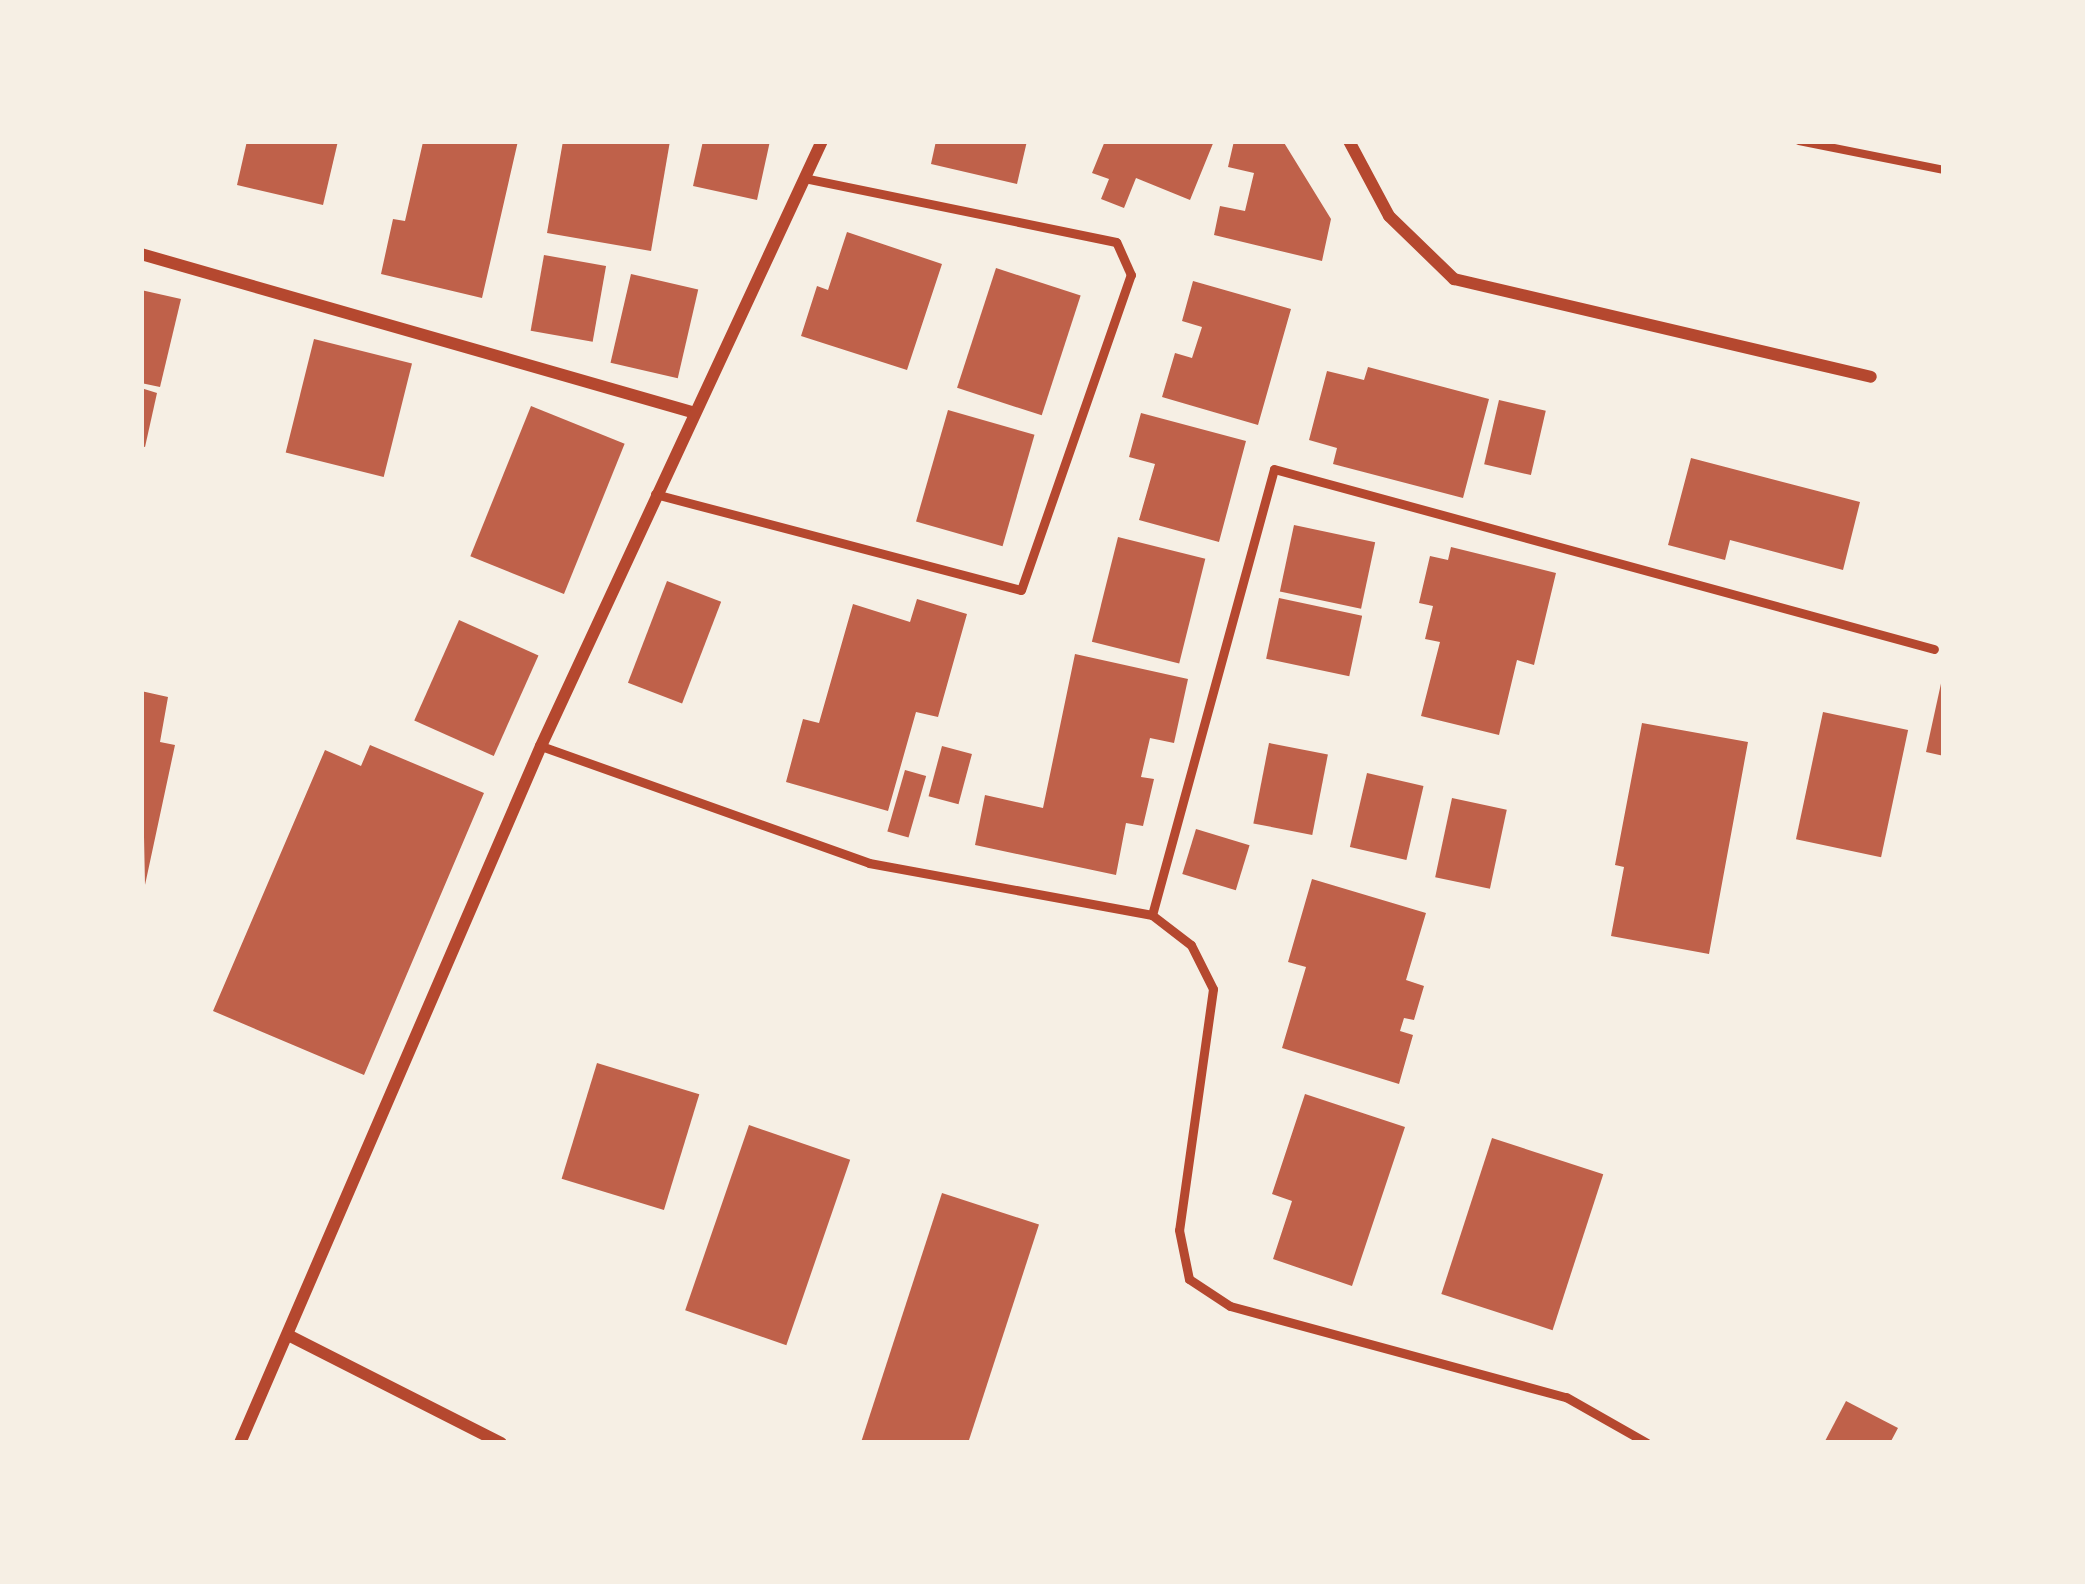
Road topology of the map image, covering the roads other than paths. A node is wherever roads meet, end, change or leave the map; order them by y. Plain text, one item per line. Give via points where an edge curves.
1 (822, 141) edge
2 (1349, 141) edge
3 (804, 178) junction
4 (141, 254) edge
5 (1871, 377) dead end
6 (692, 412) junction
7 (655, 494) junction
8 (1934, 649) dead end
9 (541, 746) junction
10 (1152, 915) junction
11 (289, 1335) junction
12 (240, 1443) edge
13 (501, 1443) edge
14 (1647, 1443) edge

1 - 3 street
2 - 5 street via 1389,216 1454,279
3 - 6 street
3 - 7 lane via 1116,242 1131,275 1022,590
4 - 6 street
6 - 7 street
7 - 9 street
8 - 10 lane via 1274,469
9 - 10 lane via 869,863
9 - 11 street
10 - 14 lane via 1191,945 1213,989 1179,1230 1189,1279 1230,1306 1566,1397
11 - 12 street
11 - 13 street

